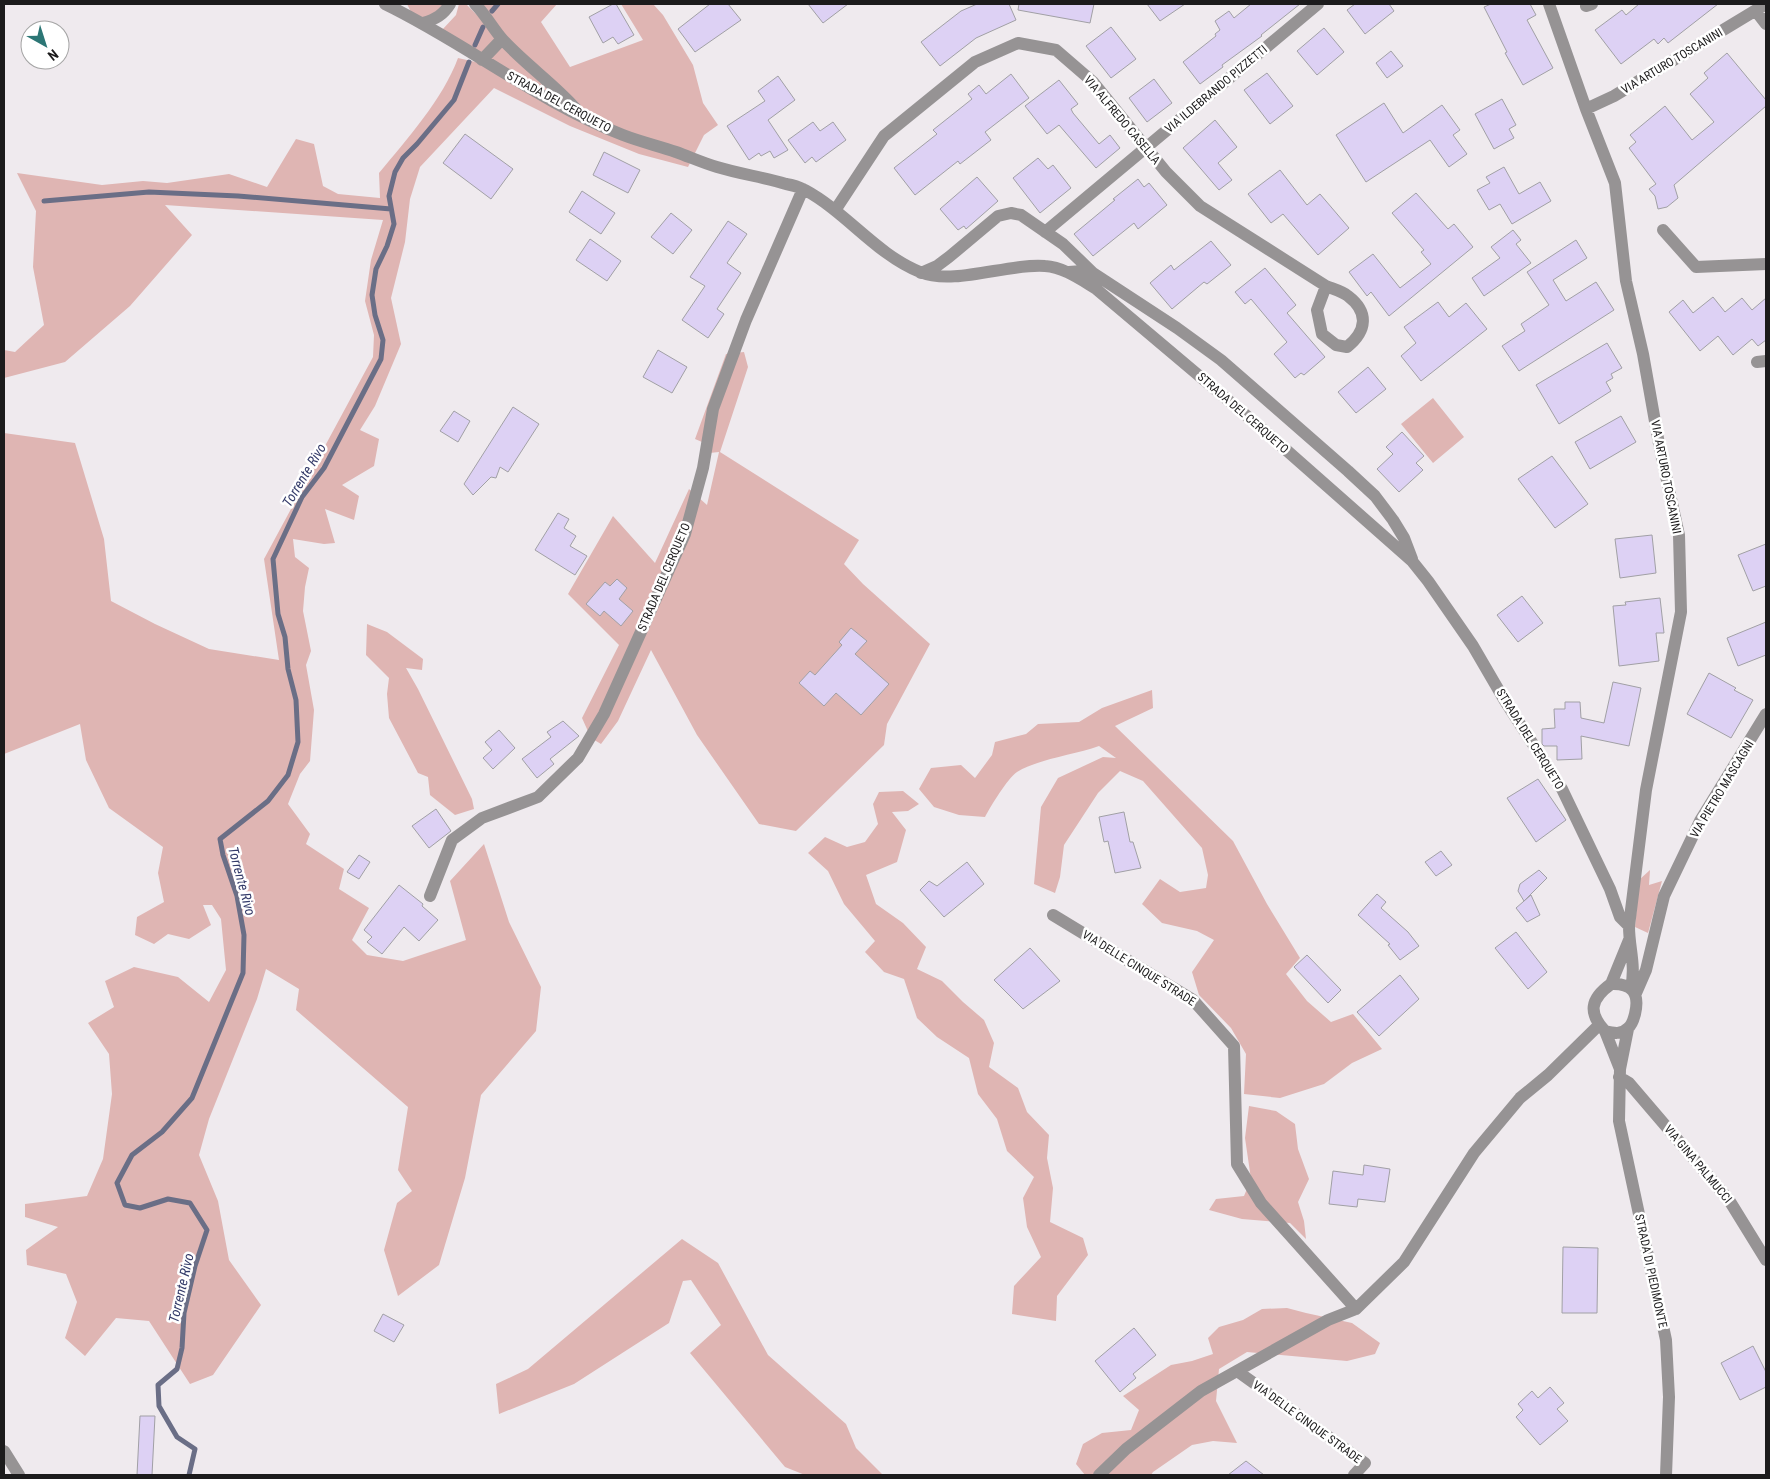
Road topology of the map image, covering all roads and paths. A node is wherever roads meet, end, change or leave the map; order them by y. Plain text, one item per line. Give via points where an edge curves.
1 (385, 4) edge
2 (450, 4) edge
3 (475, 4) edge
4 (1318, 4) edge
5 (1549, 4) edge
6 (1761, 7) edge
7 (400, 8) edge
8 (423, 23) junction
9 (1766, 24) edge
10 (502, 39) junction
11 (482, 60) junction
12 (1586, 109) junction
13 (583, 117) junction
14 (1146, 147) junction
15 (803, 188) junction
16 (836, 209) junction
17 (1663, 230) dead end
18 (1044, 232) junction
19 (1766, 264) edge
20 (1068, 272) junction
21 (921, 273) junction
22 (1093, 273) junction
23 (1326, 286) junction
24 (1412, 561) junction
25 (1766, 714) edge
26 (430, 896) dead end
27 (1053, 915) dead end
28 (1629, 926) junction
29 (1629, 940) junction
30 (1650, 949) junction
31 (1634, 964) junction
32 (1613, 979) junction
33 (1633, 991) junction
34 (1602, 1028) junction
35 (1628, 1029) junction
36 (1619, 1073) junction
37 (1766, 1260) edge
38 (1356, 1309) junction
39 (1237, 1371) junction
40 (4, 1451) edge
41 (19, 1475) edge
42 (1099, 1475) edge
43 (1354, 1475) edge
44 (1666, 1475) edge

1 - 7 street, STRADA DEL CERQUETO
2 - 8 street via 437,19
3 - 10 street
4 - 14 street, VIA ILDEBRANDO PIZZETTI
5 - 12 street, VIA ARTURO TOSCANINI
6 - 9 street, VIA ARTURO TOSCANINI
6 - 12 street, VIA ARTURO TOSCANINI via 1614,96
7 - 8 street, STRADA DEL CERQUETO
8 - 11 street, STRADA DEL CERQUETO
10 - 11 street
10 - 13 street via 563,94
11 - 13 street, STRADA DEL CERQUETO
12 - 28 street, VIA ARTURO TOSCANINI via 1615,183 1626,281 1679,535 1681,612 1646,790
13 - 15 street, STRADA DEL CERQUETO via 623,135 716,167
14 - 16 street, VIA ALFREDO CASELLA via 1093,82 1056,50 1018,44 975,62 884,136
14 - 18 street, VIA ILDEBRANDO PIZZETTI
14 - 23 street, VIA ALFREDO CASELLA via 1200,206
15 - 16 street, STRADA DEL CERQUETO
15 - 26 street, STRADA DEL CERQUETO via 746,320 713,409 703,468 685,534 604,714 578,758 538,797 482,818 452,840
16 - 21 street, STRADA DEL CERQUETO via 901,262
17 - 19 street via 1696,267
18 - 21 street, STRADA DEL CERQUETO via 1021,215 998,216 937,266
18 - 22 street, STRADA DEL CERQUETO via 1063,244
20 - 21 street, STRADA DEL CERQUETO via 1047,266 1024,266 955,276
20 - 22 street, STRADA DEL CERQUETO
20 - 24 street, STRADA DEL CERQUETO via 1095,288 1155,337
22 - 24 street, STRADA DEL CERQUETO via 1221,360 1348,471 1375,496 1393,520
23 - 23 street, VIA ALFREDO CASELLA via 1317,310 1322,334 1336,345 1348,347 1358,339 1363,316 1347,295
24 - 28 street, STRADA DEL CERQUETO via 1473,646 1562,789 1620,917
25 - 30 street, VIA PIETRO MASCAGNI via 1700,821 1664,896
27 - 38 street, VIA DELLE CINQUE STRADE via 1193,1000 1234,1046 1237,1164 1261,1203
28 - 29 street, VIA ARTURO TOSCANINI
29 - 31 street, VIA ARTURO TOSCANINI
29 - 32 street, VIA ARTURO TOSCANINI
30 - 31 street
30 - 33 street, VIA PIETRO MASCAGNI via 1646,970
31 - 32 street
31 - 33 street, VIA ARTURO TOSCANINI
32 - 33 street
32 - 34 street via 1594,1001 1593,1009
33 - 35 street via 1637,1004
34 - 35 street via 1618,1033
34 - 36 street, STRADA DI PIEDIMONTE
34 - 38 street, VIA DELLE CINQUE STRADE via 1520,1098 1474,1153 1404,1262
35 - 36 street, STRADA DI PIEDIMONTE
36 - 37 street, VIA GINA PALMUCCI via 1729,1200
36 - 44 street, STRADA DI PIEDIMONTE via 1619,1121 1666,1340 1669,1397
38 - 39 street, VIA DELLE CINQUE STRADE via 1328,1320
39 - 42 street, VIA DELLE CINQUE STRADE via 1201,1391 1126,1449
39 - 43 street, VIA DELLE CINQUE STRADE via 1365,1463
40 - 41 street

